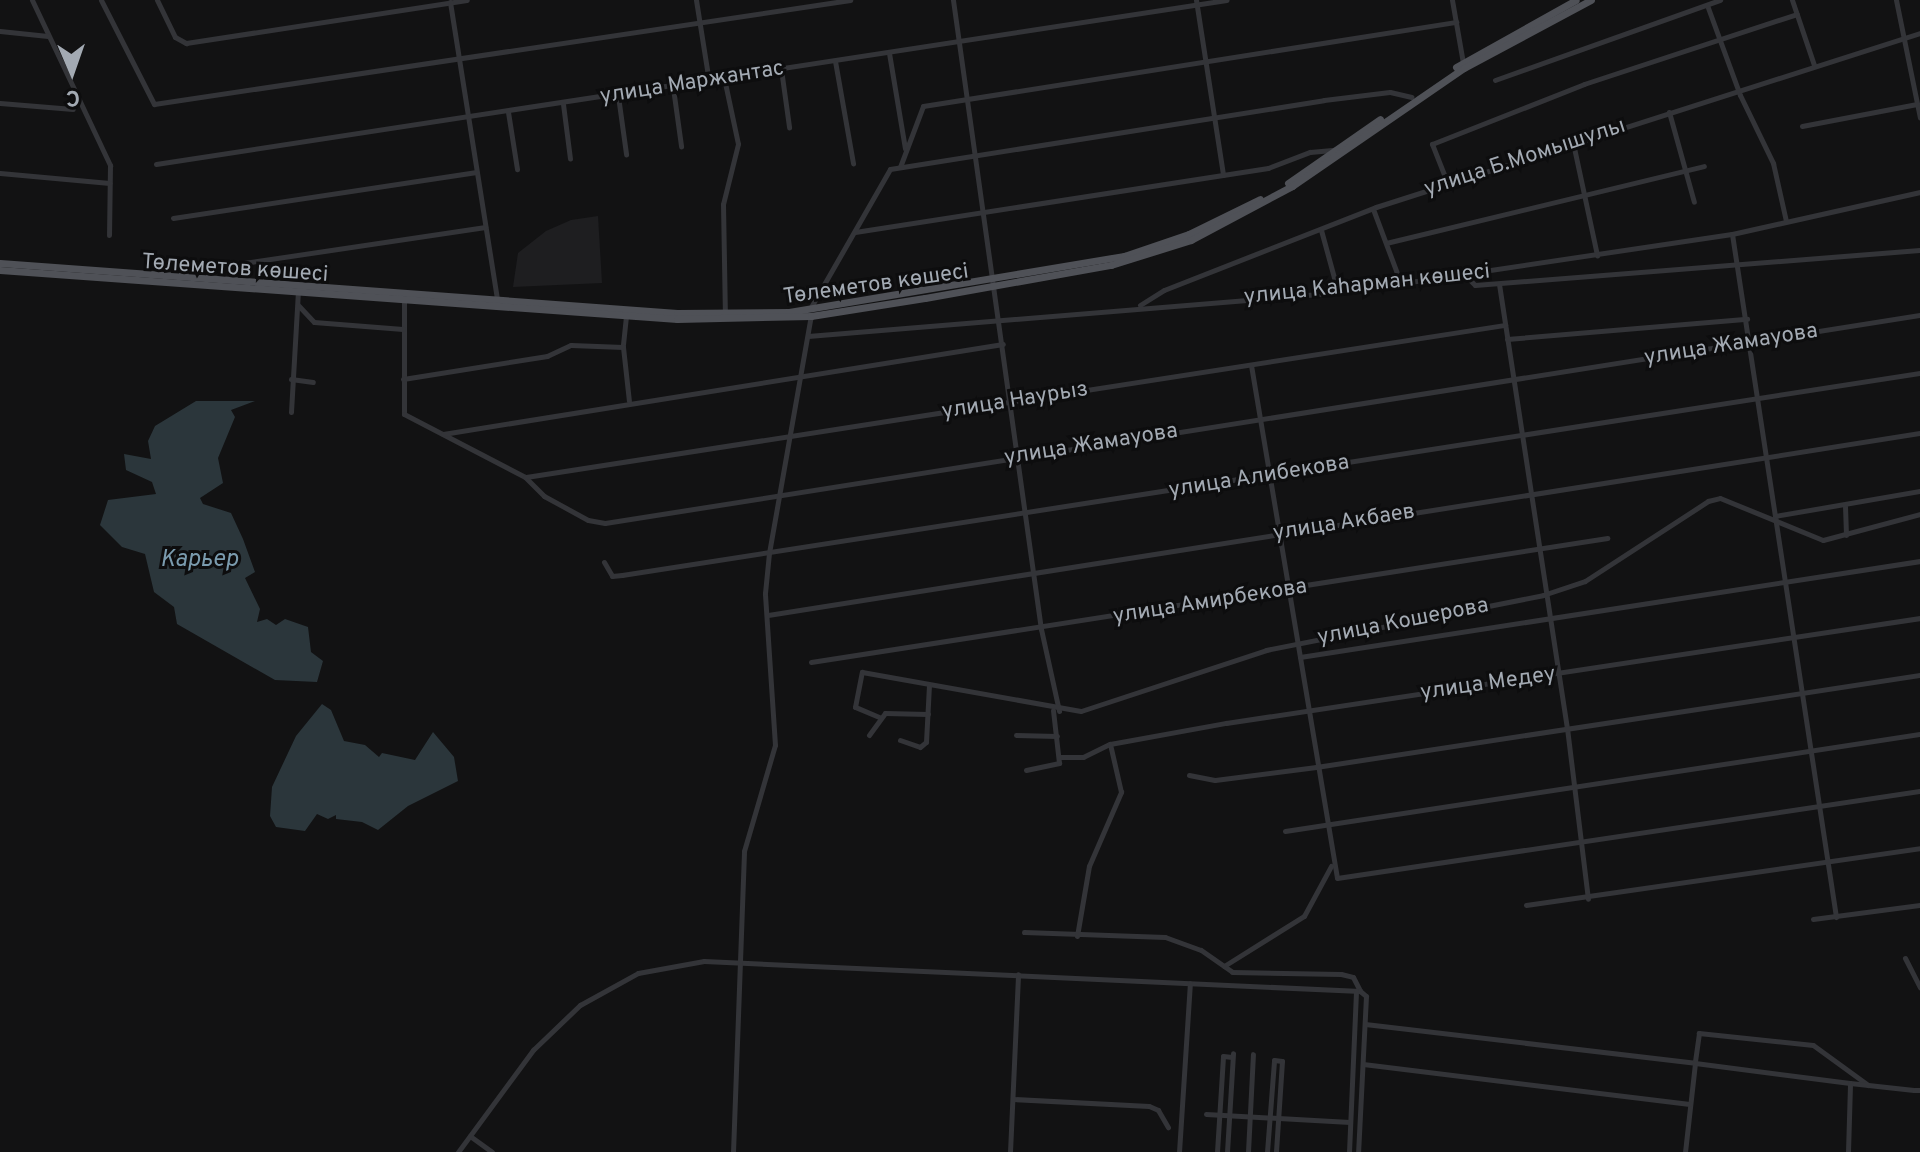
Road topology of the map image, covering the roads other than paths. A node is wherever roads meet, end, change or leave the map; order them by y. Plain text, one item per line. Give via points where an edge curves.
1 (32, 0) edge
2 (101, 0) edge
3 (157, 0) edge
4 (467, 0) edge
5 (696, 0) edge
6 (850, 0) edge
7 (953, 0) edge
8 (1227, 0) edge
9 (1452, 0) edge
10 (1576, 0) edge
11 (1591, 0) edge
12 (1720, 0) edge
13 (1792, 0) edge
14 (1896, 0) edge
15 (450, 1) edge
16 (1197, 2) edge
17 (1707, 5) junction
18 (1797, 14) junction
19 (1456, 22) junction
20 (699, 23) junction
21 (0, 31) edge
22 (1920, 33) edge
23 (49, 36) junction
24 (1903, 38) junction
25 (1719, 39) junction
26 (960, 42) junction
27 (889, 53) junction
28 (459, 60) junction
29 (835, 61) junction
30 (1206, 63) junction
31 (1463, 63) junction
32 (1814, 65) junction
33 (781, 69) junction
34 (724, 78) junction
35 (1495, 80) dead end
36 (709, 82) junction
37 (673, 88) junction
38 (1738, 90) junction
39 (618, 96) junction
40 (1411, 97) junction
41 (969, 100) junction
42 (0, 103) edge
43 (563, 104) junction
44 (1917, 104) junction
45 (73, 109) dead end
46 (508, 112) junction
47 (1669, 112) junction
48 (468, 117) junction
49 (1215, 118) junction
50 (1920, 118) edge
51 (1802, 126) dead end
52 (789, 127) dead end
53 (1573, 143) junction
54 (681, 146) dead end
55 (906, 150) junction
56 (1337, 152) junction
57 (626, 154) dead end
58 (978, 156) junction
59 (570, 159) dead end
60 (853, 163) dead end
61 (156, 164) dead end
62 (1704, 166) dead end
63 (900, 167) junction
64 (517, 169) dead end
65 (1685, 170) junction
66 (477, 172) junction
67 (0, 173) edge
68 (1223, 175) junction
69 (1447, 182) junction
70 (110, 183) junction
71 (1920, 192) edge
72 (1586, 194) junction
73 (1694, 202) dead end
74 (1373, 209) junction
75 (986, 211) junction
76 (173, 218) dead end
77 (1786, 221) junction
78 (485, 227) junction
79 (1321, 230) junction
80 (854, 232) junction
81 (1732, 234) junction
82 (109, 235) dead end
83 (1386, 243) junction
84 (1920, 250) edge
85 (1597, 255) junction
86 (0, 263) edge
87 (244, 263) dead end
88 (1738, 266) junction
89 (0, 270) edge
90 (1465, 275) junction
91 (996, 283) junction
92 (1401, 284) junction
93 (1499, 284) junction
94 (299, 288) junction
95 (1338, 292) junction
96 (404, 300) junction
97 (497, 302) junction
98 (297, 304) junction
99 (1139, 306) junction
100 (810, 313) junction
101 (1920, 315) edge
102 (626, 316) junction
103 (725, 316) junction
104 (1747, 319) junction
105 (1001, 321) junction
106 (1505, 325) junction
107 (403, 329) junction
108 (808, 336) junction
109 (1507, 339) junction
110 (1751, 341) junction
111 (1003, 344) junction
112 (623, 347) junction
113 (1251, 365) junction
114 (1920, 373) edge
115 (799, 376) junction
116 (291, 379) junction
117 (403, 379) junction
118 (1513, 379) junction
119 (313, 382) dead end
120 (1760, 399) junction
121 (629, 401) junction
122 (1010, 402) junction
123 (291, 412) dead end
124 (1260, 419) junction
125 (1920, 433) edge
126 (442, 434) junction
127 (790, 436) junction
128 (1522, 436) junction
129 (1768, 456) junction
130 (1018, 457) junction
131 (1268, 476) junction
132 (525, 477) junction
133 (1920, 491) edge
134 (781, 492) junction
135 (1531, 493) junction
136 (1845, 506) junction
137 (1025, 514) junction
138 (1920, 514) edge
139 (1775, 518) junction
140 (1278, 533) junction
141 (1846, 535) junction
142 (1607, 538) dead end
143 (1537, 550) junction
144 (769, 553) junction
145 (1920, 561) edge
146 (604, 562) dead end
147 (1033, 572) junction
148 (1785, 580) junction
149 (1287, 590) junction
150 (1543, 595) junction
151 (768, 615) junction
152 (1920, 618) edge
153 (1548, 619) junction
154 (1041, 629) junction
155 (1793, 638) junction
156 (1297, 643) junction
157 (1300, 657) junction
158 (811, 662) dead end
159 (1558, 674) junction
160 (1920, 675) edge
161 (929, 685) junction
162 (1803, 692) junction
163 (1056, 710) junction
164 (1308, 710) junction
165 (928, 714) junction
166 (879, 717) junction
167 (1567, 728) junction
168 (1920, 734) edge
169 (869, 735) dead end
170 (1016, 735) dead end
171 (1057, 736) junction
172 (900, 740) dead end
173 (1110, 744) junction
174 (1813, 750) junction
175 (1059, 757) junction
176 (1316, 767) junction
177 (1026, 770) dead end
178 (1189, 775) dead end
179 (1574, 785) junction
180 (1920, 791) edge
181 (1821, 804) junction
182 (1324, 825) junction
183 (1285, 831) dead end
184 (1582, 843) junction
185 (1920, 848) edge
186 (1830, 862) junction
187 (1332, 865) junction
188 (1588, 899) junction
189 (1526, 905) dead end
190 (1920, 905) edge
191 (1836, 917) junction
192 (1813, 919) dead end
193 (1024, 932) dead end
194 (1077, 936) junction
195 (1905, 958) dead end
196 (742, 962) junction
197 (1224, 966) junction
198 (1018, 974) junction
199 (1190, 983) junction
200 (1920, 987) edge
201 (1358, 991) junction
202 (1365, 1024) junction
203 (1253, 1054) dead end
204 (1695, 1063) junction
205 (1363, 1064) junction
206 (1850, 1083) junction
207 (1868, 1085) junction
208 (1920, 1090) edge
209 (1013, 1099) junction
210 (1690, 1104) junction
211 (1206, 1114) dead end
212 (1220, 1115) junction
213 (1229, 1116) junction
214 (1250, 1116) junction
215 (1268, 1118) junction
216 (1278, 1118) junction
217 (1350, 1122) junction
218 (1168, 1127) dead end
219 (470, 1136) junction
220 (458, 1152) edge
221 (492, 1152) edge
222 (733, 1152) edge
223 (1010, 1152) edge
224 (1179, 1152) edge
225 (1217, 1152) edge
226 (1227, 1152) edge
227 (1248, 1152) edge
228 (1267, 1152) edge
229 (1276, 1152) edge
230 (1349, 1152) edge
231 (1358, 1152) edge
232 (1685, 1152) edge
233 (1848, 1152) edge

1 - 23 street
2 - 28 street via 154,104
3 - 15 street via 175,37 186,43
4 - 15 street
5 - 20 street
6 - 20 street
7 - 26 street
8 - 16 street, улица Маржантас
9 - 19 street
10 - 31 main road, Төлеметов көшесі
11 - 56 main road, Төлеметов көшесі via 1464,68
12 - 17 street
13 - 18 street
14 - 24 street
15 - 28 street
16 - 26 street, улица Маржантас
16 - 30 street
17 - 25 street
17 - 35 street
18 - 25 street
18 - 32 street
19 - 30 street
19 - 31 street
20 - 28 street
20 - 36 street
21 - 23 street
22 - 24 street, улица Б.Момышулы
23 - 70 street via 110,165
24 - 32 street, улица Б.Момышулы
24 - 44 street
25 - 38 street
25 - 69 street via 1432,144
26 - 27 street, улица Маржантас
26 - 41 street
27 - 29 street, улица Маржантас
27 - 55 street
28 - 48 street
29 - 33 street, улица Маржантас
29 - 60 street
30 - 41 street
30 - 49 street
31 - 40 main road, Төлеметов көшесі
32 - 38 street, улица Б.Момышулы
33 - 34 street, улица Маржантас
33 - 52 street
34 - 36 street, улица Маржантас
34 - 103 street via 738,144 723,204
36 - 37 street, улица Маржантас
37 - 39 street, улица Маржантас
37 - 54 street
38 - 47 street, улица Б.Момышулы
38 - 77 street via 1776,173
39 - 43 street, улица Маржантас
39 - 57 street
40 - 49 street via 1375,93
40 - 56 main road, Төлеметов көшесі
41 - 55 street via 923,106
41 - 58 street
42 - 45 street
43 - 46 street, улица Маржантас
43 - 59 street
44 - 50 street
44 - 51 street
46 - 48 street, улица Маржантас
46 - 64 street
47 - 53 street, улица Б.Момышулы
47 - 65 street
48 - 61 street, улица Маржантас
48 - 66 street
49 - 58 street
49 - 68 street
53 - 69 street, улица Б.Момышулы
53 - 72 street
55 - 63 street
56 - 68 street
56 - 91 main road, Төлеметов көшесі via 1257,206 1176,245 1111,265
58 - 63 street
58 - 75 street
62 - 65 street
63 - 80 street via 890,169
65 - 72 street
65 - 73 street
66 - 76 street
66 - 78 street
67 - 70 street
68 - 75 street
69 - 74 street, улица Б.Момышулы
70 - 82 street
71 - 77 street, улица Каһарман көшесі
72 - 83 street
72 - 85 street
74 - 79 street, улица Б.Момышулы
74 - 83 street
75 - 80 street
75 - 91 street
77 - 81 street, улица Каһарман көшесі
78 - 87 street
78 - 97 street
79 - 95 street
79 - 99 street, улица Б.Момышулы via 1164,290
80 - 100 street
81 - 85 street, улица Каһарман көшесі
81 - 88 street
83 - 92 street
84 - 88 street
85 - 90 street, улица Каһарман көшесі
86 - 94 main road, Төлеметов көшесі
88 - 93 street
88 - 104 street
89 - 94 main road, Төлеметов көшесі
90 - 92 street, улица Каһарман көшесі
90 - 93 street via 1468,283
91 - 100 main road, Төлеметов көшесі
91 - 105 street
92 - 95 street, улица Каһарман көшесі
93 - 106 street
94 - 96 main road, Төлеметов көшесі
94 - 97 main road, Төлеметов көшесі
94 - 98 street
95 - 99 street, улица Каһарман көшесі
96 - 97 main road, Төлеметов көшесі
96 - 107 street, улица Жамауова
97 - 102 main road, Төлеметов көшесі
97 - 103 main road, Төлеметов көшесі
98 - 107 street via 314,322
98 - 116 street
99 - 105 street, улица Каһарман көшесі
100 - 103 main road, Төлеметов көшесі
100 - 108 street
101 - 110 street, улица Жамауова
102 - 103 main road, Төлеметов көшесі
102 - 112 street
104 - 109 street
104 - 110 street
105 - 108 street, улица Каһарман көшесі
105 - 111 street
106 - 109 street
106 - 113 street, улица Наурыз
107 - 117 street, улица Жамауова
108 - 115 street
109 - 118 street
110 - 118 street, улица Жамауова
110 - 120 street
111 - 115 street
111 - 122 street
112 - 117 street via 571,345 547,356
112 - 121 street
113 - 122 street, улица Наурыз
113 - 124 street
114 - 120 street, улица Алибекова
115 - 121 street
115 - 127 street
116 - 119 street
116 - 123 street
117 - 126 street, улица Жамауова via 404,414
118 - 124 street, улица Жамауова
118 - 128 street
120 - 128 street, улица Алибекова
120 - 129 street
121 - 126 street
122 - 127 street, улица Наурыз
122 - 130 street
124 - 130 street, улица Жамауова
124 - 131 street
125 - 129 street, улица Акбаев
126 - 132 street, улица Жамауова
127 - 132 street, улица Наурыз
127 - 134 street
128 - 131 street, улица Алибекова
128 - 135 street
129 - 135 street, улица Акбаев
129 - 139 street
130 - 134 street, улица Жамауова
130 - 137 street
131 - 137 street, улица Алибекова
131 - 140 street
132 - 134 street, улица Жамауова via 544,496 596,523
133 - 136 street
134 - 144 street
135 - 140 street, улица Акбаев
135 - 143 street
136 - 139 street
136 - 141 street
137 - 144 street, улица Алибекова
137 - 147 street
138 - 141 street, улица Кошерова
139 - 141 street, улица Кошерова via 1813,539
139 - 148 street
139 - 150 street, улица Кошерова via 1734,501 1708,501 1585,581
140 - 147 street, улица Акбаев
140 - 149 street
142 - 143 street, улица Амирбекова
143 - 149 street, улица Амирбекова
143 - 150 street
144 - 146 street, улица Алибекова via 612,576
144 - 151 street
145 - 148 street
147 - 151 street, улица Акбаев
147 - 154 street
148 - 153 street
148 - 155 street
149 - 154 street, улица Амирбекова
149 - 156 street
150 - 153 street
150 - 156 street, улица Кошерова
151 - 196 street via 775,745 744,851
152 - 155 street, улица Медеу
153 - 157 street
153 - 159 street
154 - 158 street, улица Амирбекова
154 - 163 street
155 - 159 street, улица Медеу
155 - 162 street
156 - 157 street
156 - 163 street, улица Кошерова via 1111,704
157 - 164 street
159 - 164 street, улица Медеу
159 - 167 street
160 - 162 street
161 - 163 street, улица Кошерова
161 - 165 street
161 - 166 street, улица Кошерова via 861,674 855,707
162 - 167 street
162 - 174 street
163 - 171 street
164 - 173 street, улица Медеу
164 - 176 street
165 - 166 street
165 - 172 street via 924,746
166 - 169 street
167 - 176 street
167 - 179 street
168 - 174 street
170 - 171 street
171 - 175 street
173 - 175 street, улица Медеу via 1083,757
173 - 194 street via 1121,792 1089,866
174 - 179 street
174 - 181 street
175 - 177 street, улица Медеу via 1054,768
176 - 178 street via 1215,780
176 - 182 street
179 - 182 street
179 - 184 street
180 - 181 street
181 - 184 street
181 - 186 street
182 - 183 street
182 - 187 street
184 - 187 street via 1337,878
184 - 188 street
185 - 186 street
186 - 188 street
186 - 191 street
187 - 197 street via 1304,916
188 - 189 street
190 - 191 street
191 - 192 street
193 - 194 street
194 - 197 street via 1165,937 1201,950
195 - 200 street
196 - 198 street
196 - 219 street via 666,966 638,973 591,997 533,1050
196 - 222 street
197 - 201 street via 1243,973 1341,974 1353,977
198 - 199 street
198 - 209 street
199 - 201 street
199 - 224 street
201 - 202 street via 1366,996
201 - 217 street
202 - 204 street
202 - 205 street
203 - 214 street
204 - 206 street
204 - 207 street via 1699,1033 1813,1045
204 - 210 street
205 - 210 street
205 - 231 street
206 - 207 street
206 - 233 street
207 - 208 street
209 - 218 street via 1155,1107
209 - 223 street
210 - 232 street
211 - 212 street
212 - 213 street
212 - 213 street via 1223,1056 1232,1055
212 - 225 street
213 - 214 street
213 - 226 street
214 - 215 street
214 - 227 street
215 - 216 street
215 - 216 street via 1273,1060 1281,1060
215 - 228 street
216 - 217 street
216 - 229 street
217 - 230 street
219 - 220 street
219 - 221 street

